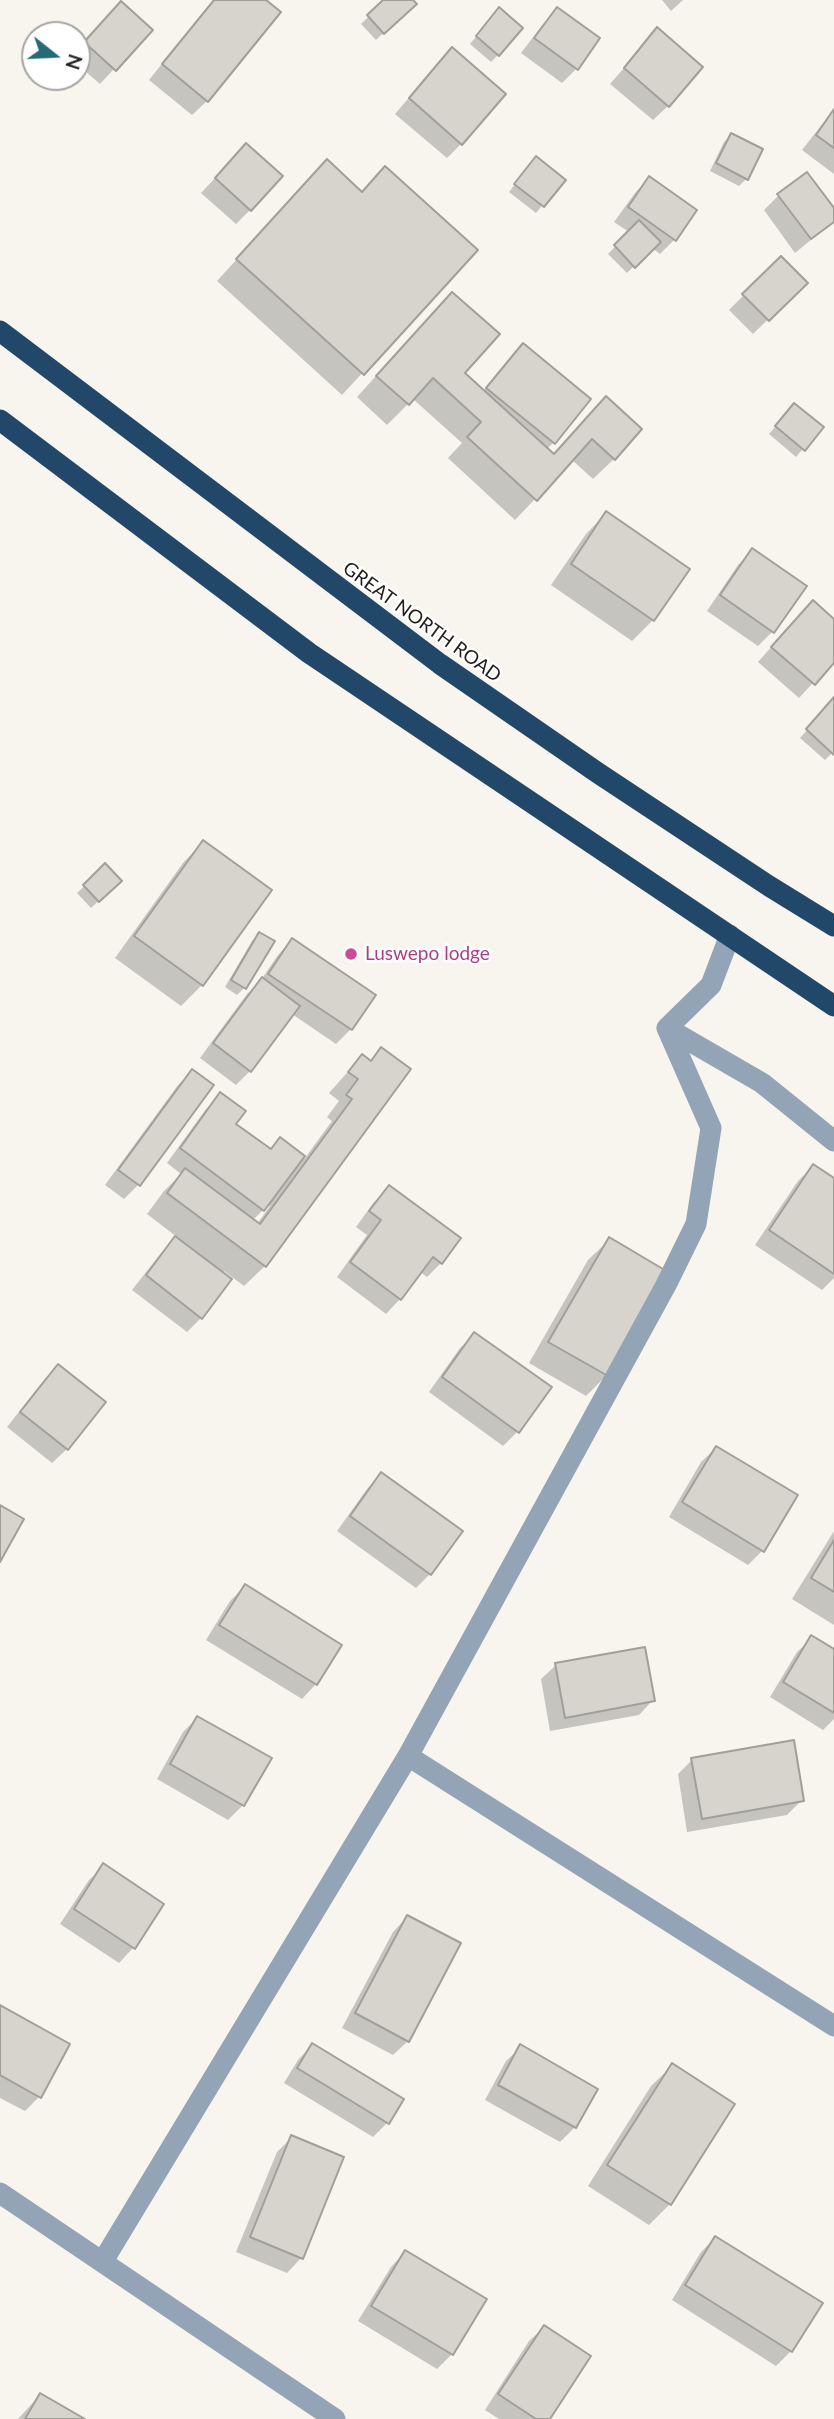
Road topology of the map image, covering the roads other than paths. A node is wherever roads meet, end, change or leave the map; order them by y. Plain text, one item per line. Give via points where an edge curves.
1 (0, 331) edge
2 (0, 421) edge
3 (834, 926) edge
4 (730, 935) junction
5 (834, 1006) edge
6 (667, 1028) junction
7 (834, 1141) edge
8 (408, 1756) junction
9 (834, 2026) edge
10 (0, 2193) edge
11 (103, 2261) junction
12 (335, 2419) edge

1 - 3 highway, GREAT NORTH ROAD via 440,664
2 - 4 highway via 309,653
4 - 5 highway
4 - 6 street via 711,985
6 - 7 street via 762,1083
6 - 8 street via 711,1128 696,1224
8 - 9 street
8 - 11 street
10 - 11 street
11 - 12 street

